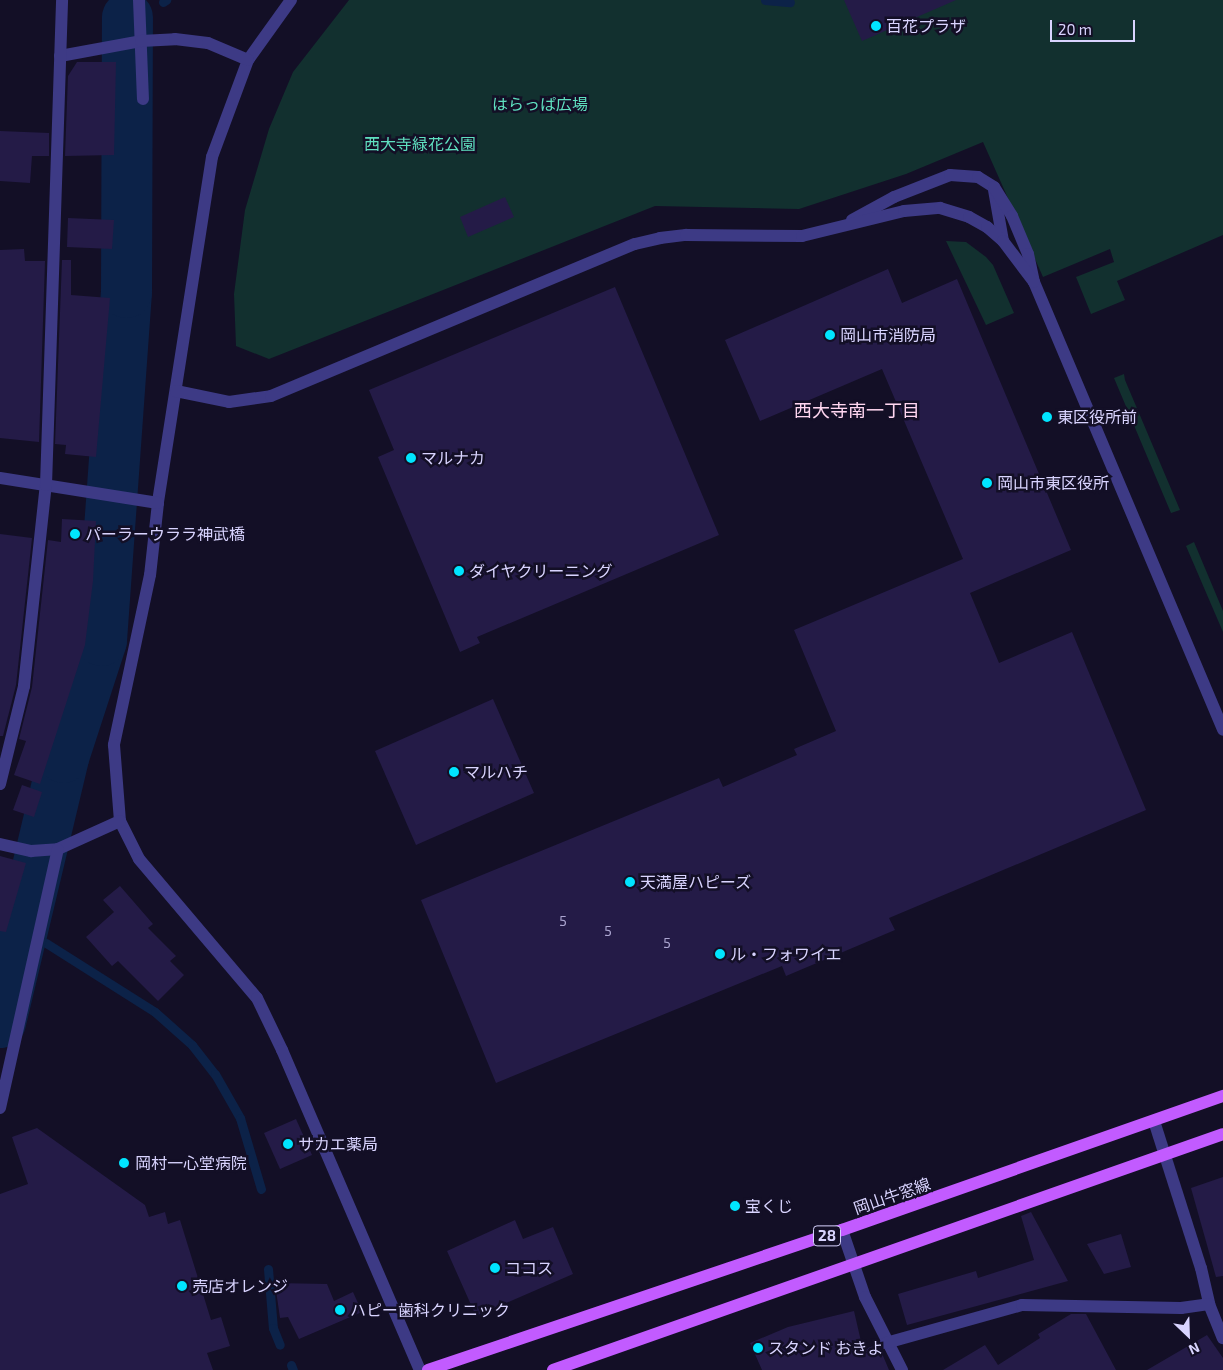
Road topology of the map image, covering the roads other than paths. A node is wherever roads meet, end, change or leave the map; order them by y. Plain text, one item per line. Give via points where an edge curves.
1 (62, 0) edge
2 (139, 0) edge
3 (291, 0) edge
4 (139, 41) junction
5 (60, 56) junction
6 (248, 60) junction
7 (143, 100) dead end
8 (994, 187) junction
9 (833, 230) junction
10 (1003, 241) junction
11 (1034, 282) junction
12 (176, 391) junction
13 (0, 478) edge
14 (46, 485) junction
15 (158, 503) junction
16 (1223, 730) edge
17 (0, 784) edge
18 (120, 821) junction
19 (0, 844) edge
20 (55, 849) junction
21 (1223, 1096) edge
22 (0, 1108) edge
23 (1154, 1121) junction
24 (1223, 1134) edge
25 (1166, 1154) junction
26 (842, 1230) junction
27 (854, 1264) junction
28 (1209, 1304) junction
29 (1223, 1338) edge
30 (886, 1343) junction
31 (420, 1370) edge
32 (428, 1370) edge
33 (553, 1370) edge
34 (902, 1370) edge

1 - 5 street
2 - 4 street
3 - 6 street
4 - 5 street
4 - 6 street via 208,43
4 - 7 street
5 - 14 street
6 - 12 street via 212,157
8 - 9 street via 966,174 950,175 894,197
8 - 10 street via 993,200
8 - 11 street via 1012,216 1028,254
9 - 10 street via 904,211 940,208 969,217
9 - 12 street via 802,236 686,235 660,238 636,244 271,396 230,402
10 - 11 street
11 - 16 street
12 - 15 street
13 - 14 street
14 - 15 street
14 - 17 street via 24,686
15 - 18 street via 150,575 114,745
18 - 20 street
18 - 31 street via 139,859 257,998
19 - 20 street via 31,851
20 - 22 street
21 - 23 main road, 岡山牛窓線 / 28
23 - 25 street
23 - 26 main road, 岡山牛窓線 / 28
24 - 25 main road, 28
25 - 27 main road, 28
25 - 28 street
26 - 27 street
26 - 32 main road, 岡山牛窓線 / 28
27 - 30 street
27 - 33 main road, 28
28 - 29 street
28 - 30 street via 1171,1308 1022,1305
30 - 34 street

